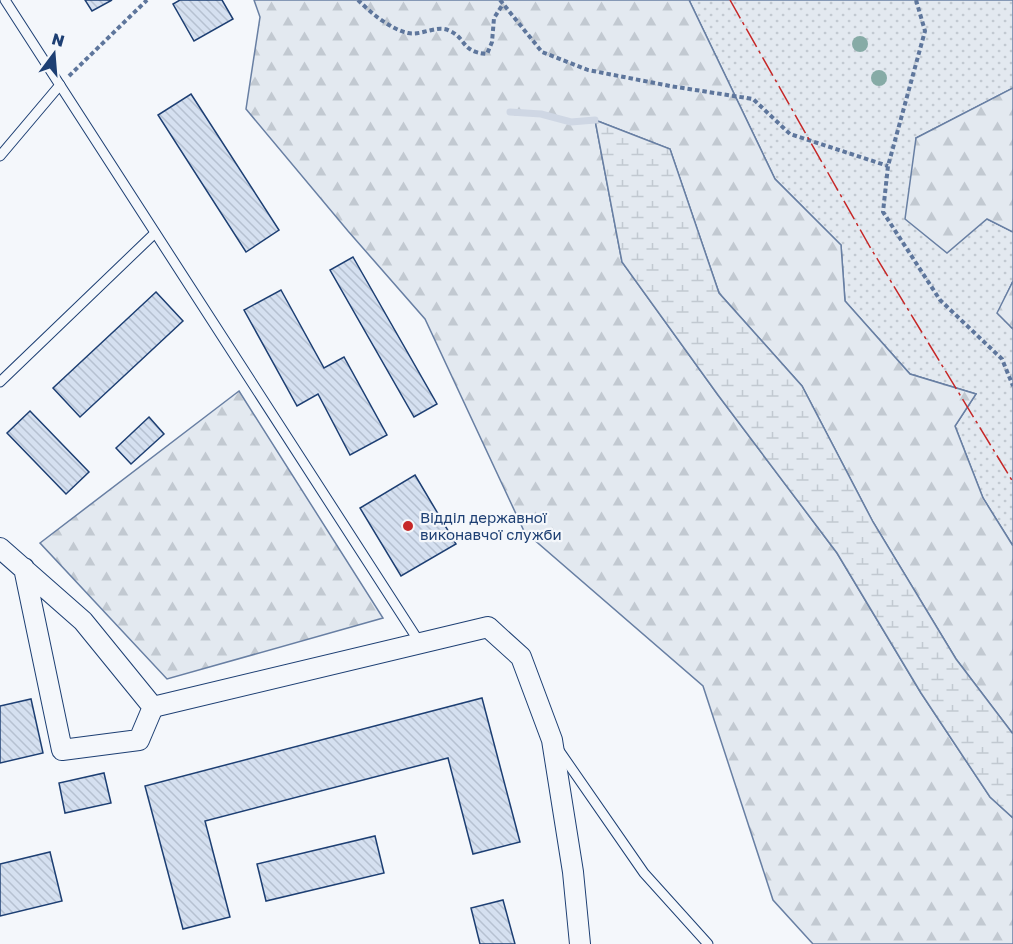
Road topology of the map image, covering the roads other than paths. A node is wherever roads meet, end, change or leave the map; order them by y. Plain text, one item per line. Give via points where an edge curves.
1 (5, 0) edge
2 (60, 85) junction
3 (0, 156) edge
4 (155, 233) junction
5 (0, 382) edge
6 (0, 548) edge
7 (24, 568) junction
8 (420, 644) junction
9 (153, 707) junction
10 (552, 740) junction
11 (580, 944) edge
12 (708, 944) edge

1 - 2 lane
2 - 3 lane
2 - 4 lane
4 - 5 lane
4 - 8 lane
6 - 7 street
7 - 9 street via 83,621
7 - 9 street via 62,750 139,740
8 - 9 street
8 - 10 street via 488,627 521,657
10 - 11 street
10 - 12 lane via 644,873

